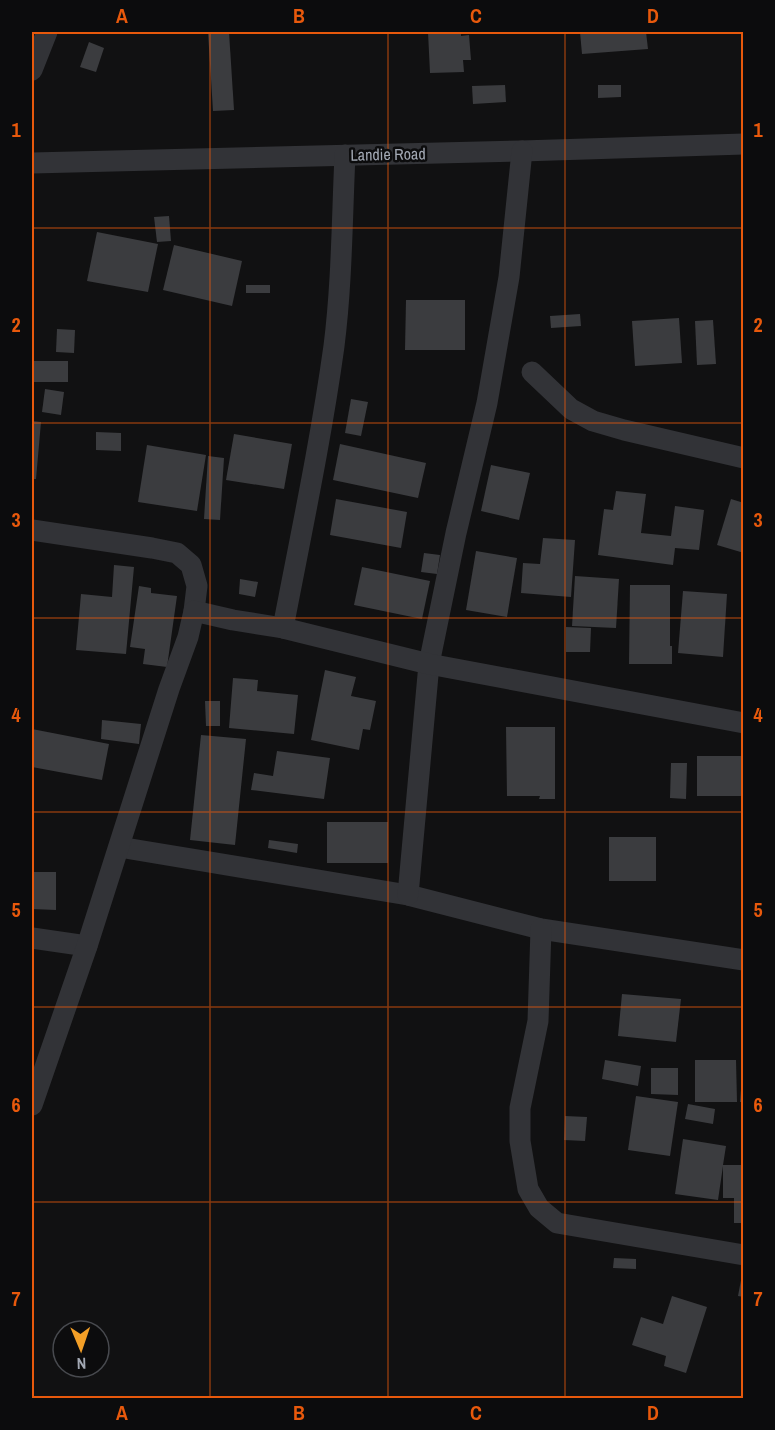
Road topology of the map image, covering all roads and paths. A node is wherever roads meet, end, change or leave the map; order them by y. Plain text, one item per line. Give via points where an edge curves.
1 (46, 32) edge
2 (32, 70) edge
3 (744, 144) edge
4 (522, 152) junction
5 (345, 155) junction
6 (32, 163) edge
7 (532, 372) dead end
8 (744, 458) edge
9 (32, 530) edge
10 (194, 611) junction
11 (284, 628) junction
12 (429, 664) junction
13 (744, 723) edge
14 (119, 847) junction
15 (408, 895) junction
16 (541, 929) junction
17 (32, 938) edge
18 (87, 946) junction
19 (744, 960) edge
20 (32, 1105) edge
21 (744, 1256) edge

1 - 2 street
3 - 4 street, Landie Road
4 - 5 street, Landie Road
4 - 12 street via 509,278 489,392
5 - 6 street, Landie Road
5 - 11 street via 334,345
7 - 8 street via 571,409 593,421
9 - 10 street via 177,553 191,565 197,586
10 - 11 street
10 - 14 street
11 - 12 street
12 - 13 street
12 - 15 street
14 - 15 street
14 - 18 street
15 - 16 street
16 - 19 street
16 - 21 street via 538,1021 520,1108 520,1141 528,1189 539,1208 556,1223
17 - 18 street
18 - 20 street

